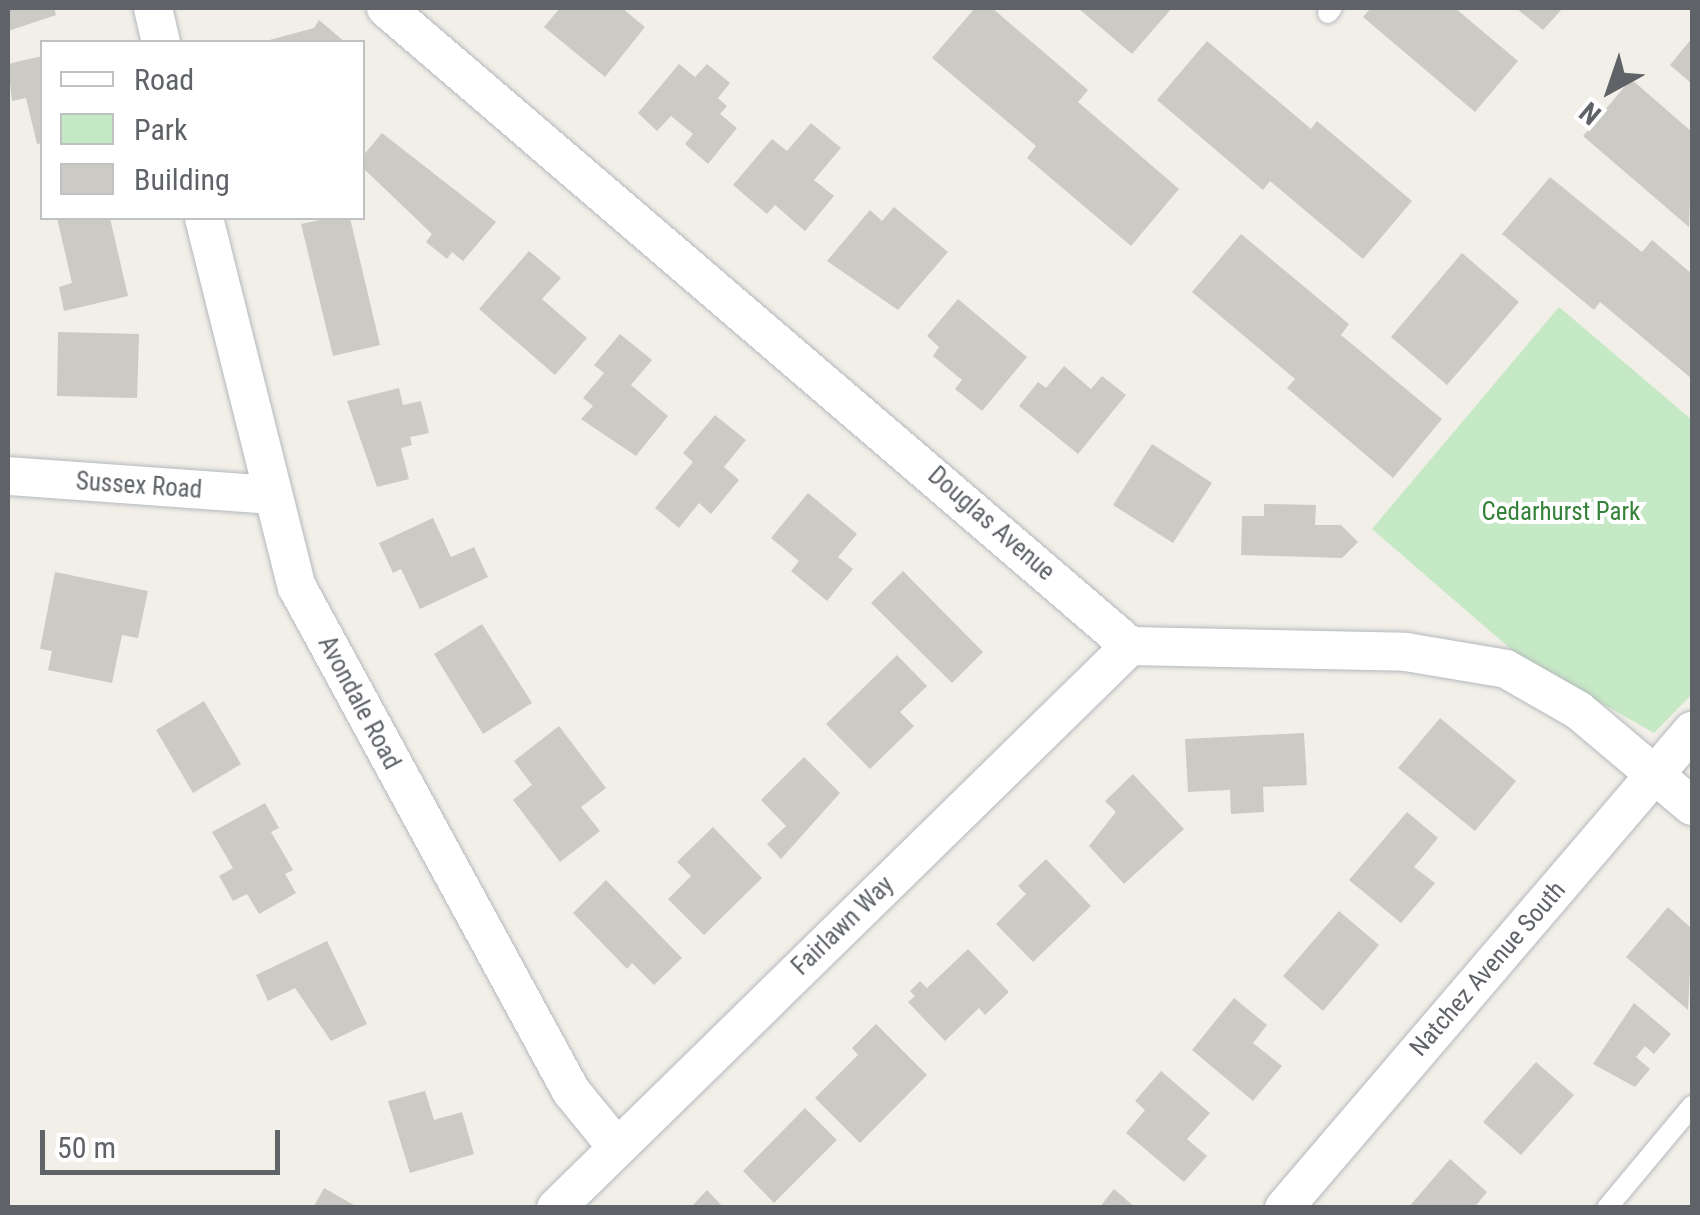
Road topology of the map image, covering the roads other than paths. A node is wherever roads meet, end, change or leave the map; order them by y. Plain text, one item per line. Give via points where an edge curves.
1 (153, 8) edge
2 (386, 8) edge
3 (161, 40) edge
4 (204, 220) edge
5 (8, 476) edge
6 (271, 496) junction
7 (1130, 646) junction
8 (1692, 731) edge
9 (1656, 774) junction
10 (1692, 806) edge
11 (1692, 1106) edge
12 (614, 1145) junction
13 (556, 1208) edge
14 (1284, 1208) edge
15 (1608, 1208) edge

1 - 3 street
2 - 7 street, Douglas Avenue
4 - 6 street, Avondale Road
5 - 6 street, Sussex Road
6 - 12 street, Avondale Road via 297,587 334,658 571,1091
7 - 9 street via 1461,658 1506,669 1546,690
7 - 12 street, Fairlawn Way
8 - 9 street, Natchez Avenue South
9 - 10 street
9 - 14 street, Natchez Avenue South
11 - 15 lane
12 - 13 street, Fairlawn Way

